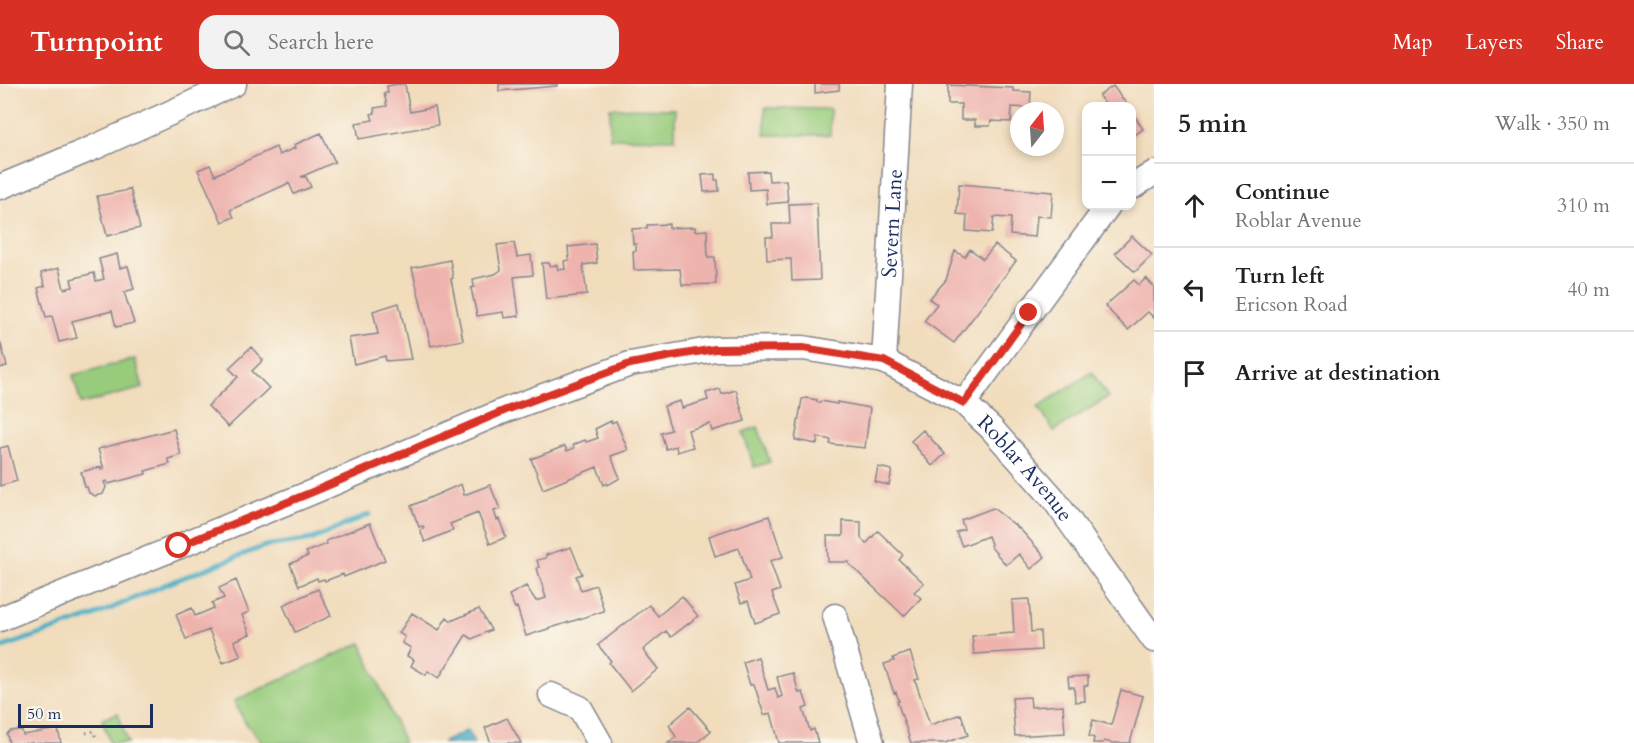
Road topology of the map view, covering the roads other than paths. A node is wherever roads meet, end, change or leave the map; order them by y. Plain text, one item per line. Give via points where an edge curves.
1 (234, 84) edge
2 (900, 84) edge
3 (1154, 173) edge
4 (1136, 184) edge
5 (0, 187) edge
6 (1105, 210) edge
7 (884, 361) junction
8 (964, 403) junction
9 (835, 615) dead end
10 (0, 619) edge
11 (1154, 640) edge
12 (551, 695) dead end
13 (600, 743) edge
14 (872, 743) edge

1 - 5 street
2 - 7 street, Severn Lane
3 - 4 street
6 - 8 street
7 - 8 street, Roblar Avenue
7 - 10 street, Roblar Avenue via 803,348 715,349 630,364 506,410
8 - 11 street, Roblar Avenue via 1053,498
9 - 14 street
12 - 13 street via 580,708

